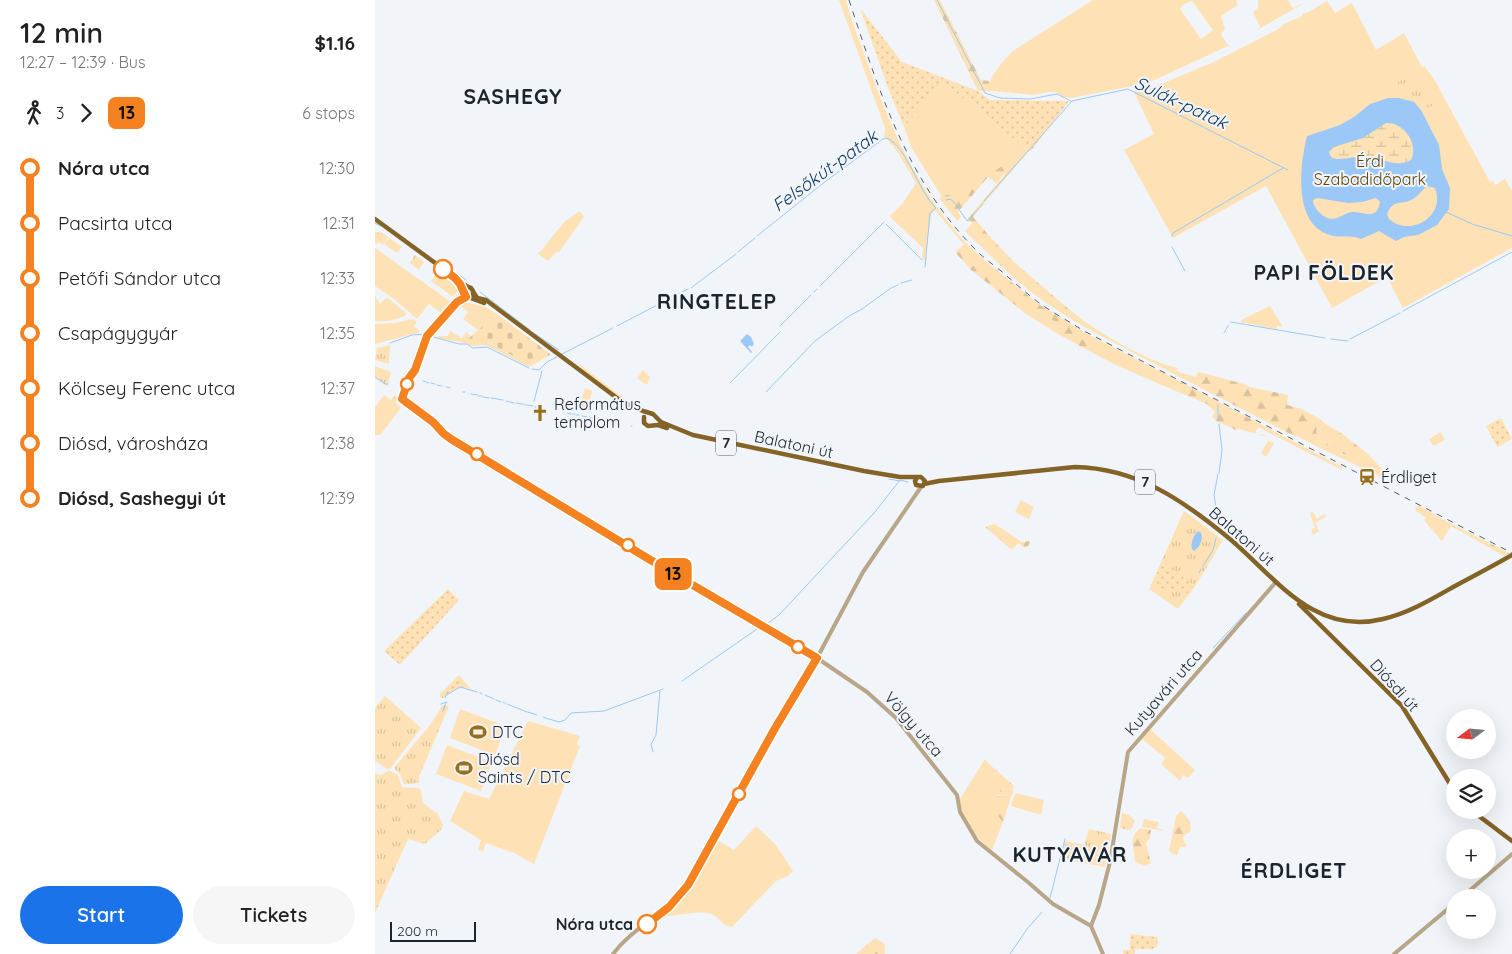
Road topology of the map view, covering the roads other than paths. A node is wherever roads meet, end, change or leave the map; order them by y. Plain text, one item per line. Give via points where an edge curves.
1 (375, 219) edge
2 (466, 293) junction
3 (473, 293) junction
4 (491, 304) junction
5 (630, 406) junction
6 (650, 413) junction
7 (644, 418) junction
8 (657, 419) junction
9 (653, 426) junction
10 (683, 432) junction
11 (920, 483) junction
12 (1512, 556) edge
13 (1276, 582) junction
14 (1293, 598) junction
15 (1317, 617) junction
16 (817, 658) junction
17 (1446, 777) edge
18 (1483, 819) edge
19 (1512, 841) edge
20 (1512, 854) edge
21 (1471, 889) edge
22 (1446, 910) edge
23 (1091, 926) junction
24 (613, 954) edge
25 (1103, 954) edge
26 (1395, 954) edge

1 - 2 main road, 7 via 455,278
2 - 3 main road
2 - 3 main road, 7 via 472,289
2 - 4 main road, 7
2 - 16 street, Völgy utca via 428,335 402,399 444,434
3 - 4 main road, 7
4 - 5 main road, 7
5 - 6 main road, 7
5 - 7 main road, 7
6 - 7 main road
6 - 8 main road, 7
7 - 9 main road, 7 via 646,425
8 - 9 main road
8 - 10 main road, Balatoni út / 7
9 - 10 main road, Balatoni út / 7
10 - 11 main road, Balatoni út / 7
11 - 13 main road, Balatoni út / 7 via 1075,467 1120,472 1157,488 1186,506
11 - 16 street via 863,572
12 - 15 main road, Balatoni út / 7 via 1393,616 1363,622
13 - 14 main road, Balatoni út / 7
13 - 23 street, Kutyavári utca via 1128,752 1111,856
14 - 15 main road, Diósdi út
14 - 15 main road, Balatoni út / 7
15 - 17 main road, Diósdi út via 1322,628 1402,706
16 - 23 street, Völgy utca via 867,692 895,718 957,795 960,812 980,843 1053,904
16 - 24 street via 688,885 669,907
18 - 19 main road
20 - 21 street
22 - 26 street
23 - 25 street

